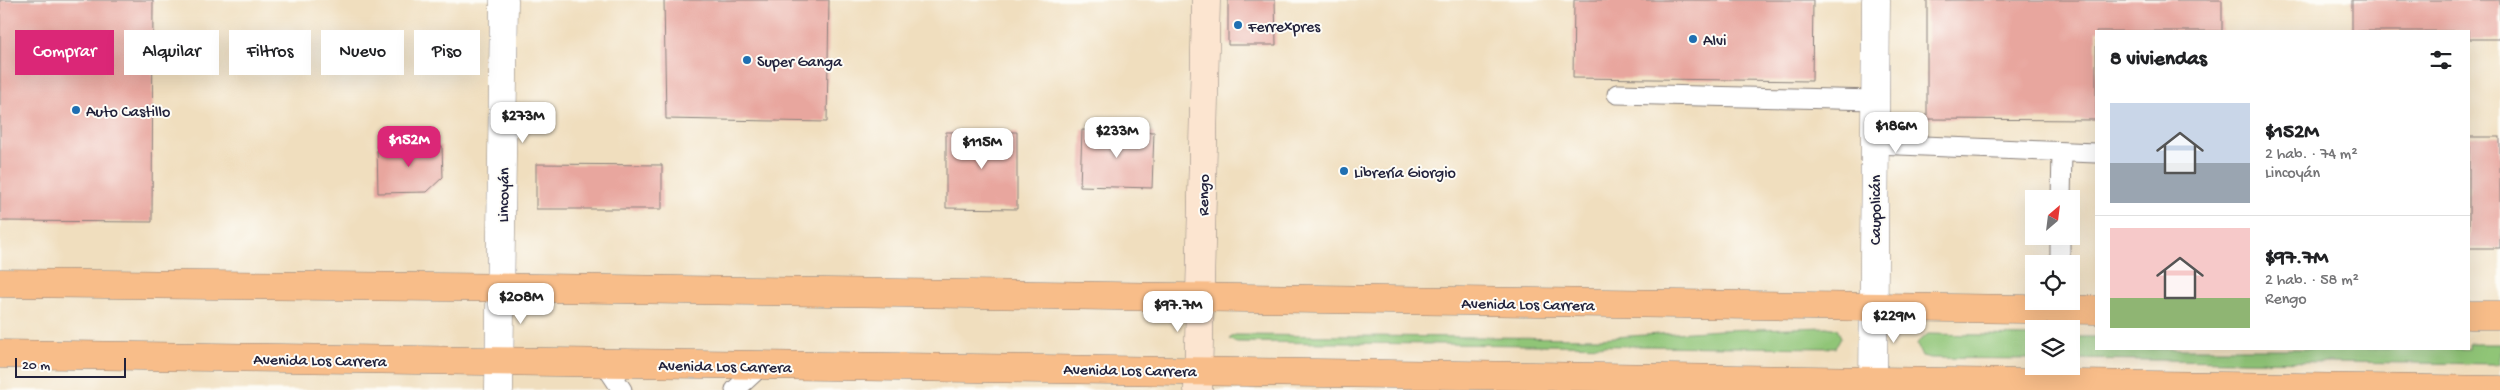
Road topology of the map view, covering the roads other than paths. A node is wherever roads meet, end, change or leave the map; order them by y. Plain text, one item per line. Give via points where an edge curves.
1 (504, 0) edge
2 (1206, 0) edge
3 (1876, 0) edge
4 (1617, 94) dead end
5 (1875, 100) junction
6 (1875, 144) junction
7 (2062, 152) junction
8 (2095, 153) edge
9 (2061, 190) edge
10 (0, 283) edge
11 (501, 288) junction
12 (1200, 297) junction
13 (2025, 306) edge
14 (1874, 308) junction
15 (2080, 308) edge
16 (2095, 310) edge
17 (2470, 315) edge
18 (2500, 315) edge
19 (0, 354) edge
20 (500, 362) junction
21 (604, 363) junction
22 (761, 366) junction
23 (1198, 380) edge
24 (1873, 385) edge
25 (499, 390) edge
26 (622, 390) edge
27 (735, 390) edge
28 (2500, 390) edge

1 - 11 street, Lincoyán
2 - 12 main road, Rengo
3 - 5 street, Caupolicán
4 - 5 lane
5 - 6 street, Caupolicán
6 - 7 lane
6 - 14 street, Caupolicán
7 - 8 lane
7 - 9 lane
10 - 11 main road, Avenida Los Carrera
11 - 12 main road, Avenida Los Carrera
11 - 20 street, Lincoyán
12 - 14 main road, Avenida Los Carrera
12 - 23 main road, Rengo
13 - 14 main road, Avenida Los Carrera
14 - 24 street, Caupolicán
15 - 16 main road, Avenida Los Carrera
17 - 18 main road
19 - 20 main road, Avenida Los Carrera
20 - 21 main road, Avenida Los Carrera
20 - 25 street, Lincoyán
21 - 22 main road, Avenida Los Carrera
21 - 26 lane
22 - 23 main road, Avenida Los Carrera
22 - 27 lane
23 - 24 main road, Avenida Los Carrera
24 - 28 main road, Avenida Los Carrera

